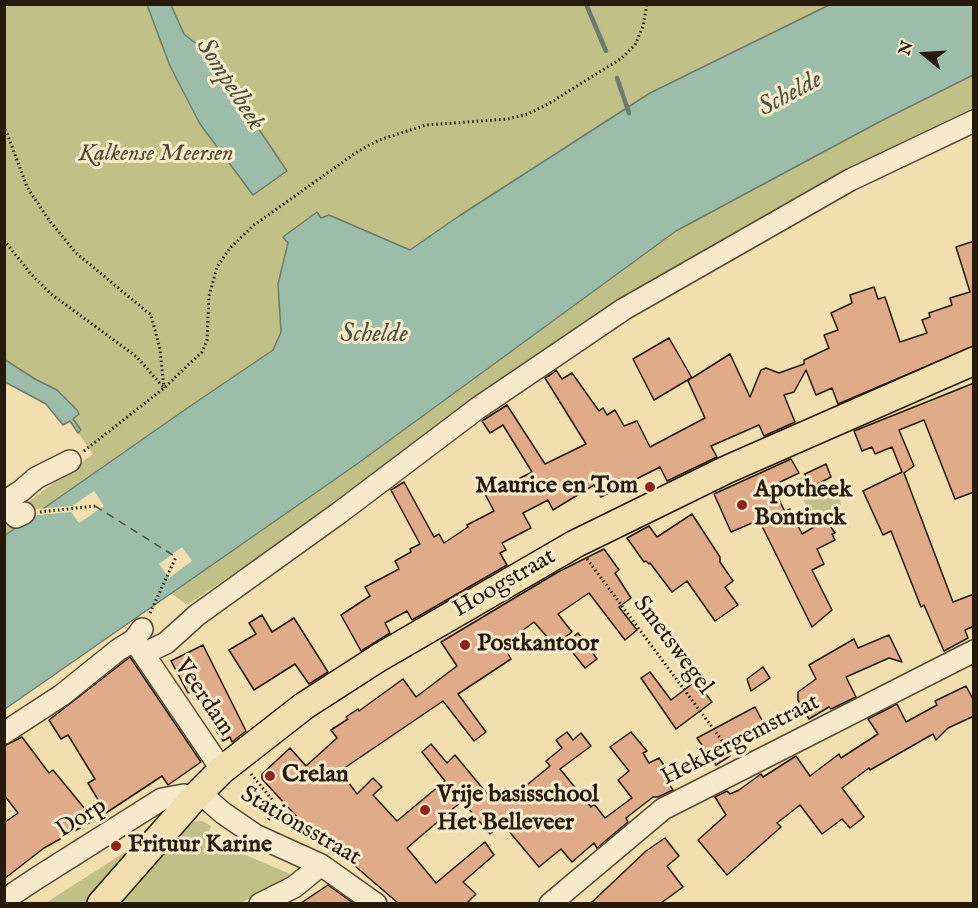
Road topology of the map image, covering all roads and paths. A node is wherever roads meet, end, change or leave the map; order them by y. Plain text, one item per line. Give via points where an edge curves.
1 (647, 4) edge
2 (974, 121) edge
3 (4, 125) edge
4 (4, 240) edge
5 (974, 361) edge
6 (164, 388) junction
7 (70, 461) joint
8 (4, 503) edge
9 (95, 507) dead end
10 (24, 513) joint
11 (575, 544) junction
12 (176, 557) dead end
13 (142, 635) junction
14 (974, 651) edge
15 (4, 733) edge
16 (742, 768) junction
17 (222, 770) junction
18 (255, 778) dead end
19 (196, 796) junction
20 (279, 808) junction
21 (294, 828) dead end
22 (255, 835) junction
23 (321, 865) junction
24 (4, 900) edge
25 (101, 903) edge
26 (260, 903) edge
27 (376, 903) edge
28 (550, 903) edge

1 - 6 path via 635,45 622,58 548,104 508,119 426,125 379,140 254,225 217,267 202,352
2 - 13 street via 850,180 624,309 478,408 197,615 166,643
3 - 6 path via 27,187 49,220 76,253 152,315
4 - 6 path via 51,294 137,357
5 - 11 main road, Hoogstraat via 739,464
6 - 7 path
7 - 8 street via 36,478
8 - 10 street via 16,517
9 - 10 path
11 - 16 path, Smetswegel
11 - 17 main road, Hoogstraat via 380,657 304,706
12 - 13 path
13 - 15 street
13 - 17 street, Veerdam
14 - 16 street, Hekkergemstraat
16 - 28 street, Hekkergemstraat via 663,810
17 - 19 main road, Hoogstraat
18 - 20 path
19 - 22 street, Stationsstraat
19 - 24 street, Dorp via 162,799
19 - 25 main road, Hoogstraat
20 - 21 path via 298,824
20 - 22 path
22 - 23 street, Stationsstraat
23 - 26 street via 294,887
23 - 27 street, Stationsstraat

